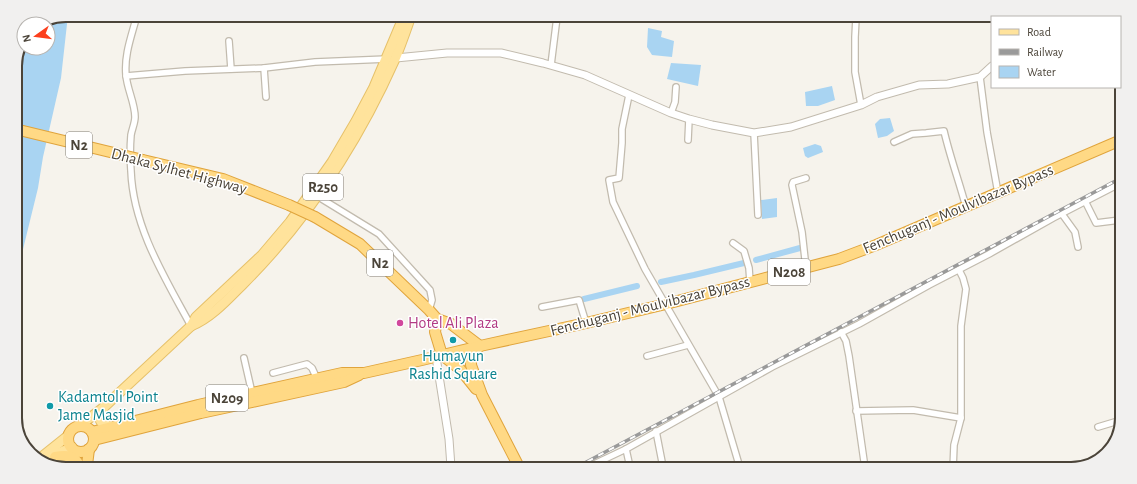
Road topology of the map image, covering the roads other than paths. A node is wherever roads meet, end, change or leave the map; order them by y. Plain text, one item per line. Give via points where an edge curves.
1 (135, 22) edge
2 (401, 22) edge
3 (409, 22) edge
4 (556, 22) edge
5 (856, 22) edge
6 (229, 41) dead end
7 (396, 58) junction
8 (385, 60) junction
9 (551, 65) junction
10 (991, 67) edge
11 (264, 68) junction
12 (231, 69) junction
13 (126, 76) junction
14 (980, 77) junction
15 (676, 87) dead end
16 (629, 95) junction
17 (266, 97) dead end
18 (861, 105) junction
19 (671, 113) junction
20 (689, 119) junction
21 (22, 131) edge
22 (754, 133) junction
23 (688, 140) dead end
24 (894, 142) dead end
25 (1115, 143) edge
26 (806, 178) dead end
27 (1115, 186) edge
28 (998, 193) junction
29 (317, 196) junction
30 (1085, 201) junction
31 (966, 207) junction
32 (1062, 214) junction
33 (758, 215) dead end
34 (1115, 221) edge
35 (733, 243) dead end
36 (1078, 247) dead end
37 (806, 268) junction
38 (959, 270) junction
39 (750, 282) junction
40 (666, 304) junction
41 (542, 307) dead end
42 (429, 310) junction
43 (437, 319) junction
44 (586, 323) junction
45 (191, 326) junction
46 (841, 332) junction
47 (688, 345) junction
48 (480, 346) junction
49 (439, 356) junction
50 (647, 356) dead end
51 (244, 358) dead end
52 (364, 372) junction
53 (273, 373) dead end
54 (317, 379) junction
55 (252, 393) junction
56 (482, 395) junction
57 (719, 397) junction
58 (103, 408) junction
59 (856, 411) junction
60 (961, 418) junction
61 (1115, 422) edge
62 (79, 426) junction
63 (111, 426) junction
64 (1098, 427) dead end
65 (656, 431) junction
66 (69, 435) junction
67 (92, 440) junction
68 (74, 449) junction
69 (626, 449) junction
70 (43, 456) edge
71 (55, 457) junction
72 (52, 460) edge
73 (77, 462) edge
74 (78, 462) edge
75 (88, 462) edge
76 (451, 462) edge
77 (516, 462) edge
78 (599, 462) edge
79 (629, 462) edge
80 (662, 462) edge
81 (738, 462) edge
82 (864, 462) edge
83 (953, 462) edge

1 - 13 street via 126,58
2 - 8 main road, R250
3 - 7 main road, R250
4 - 9 street
5 - 18 street via 855,72
6 - 12 street
7 - 8 street
7 - 9 street via 447,53 500,53
7 - 29 main road, R250 via 340,163
8 - 11 street via 315,62
8 - 45 main road, R250 via 374,88 332,162 290,222 262,255 196,317
9 - 16 street via 585,75
10 - 14 street
11 - 12 street
11 - 17 street
12 - 13 street
13 - 45 street via 135,118 130,149 130,173 135,206 162,272
14 - 18 street via 948,84 918,85 877,97
14 - 28 street
15 - 19 street
16 - 19 street
16 - 40 street via 622,129 619,178 609,180 614,202 645,269
18 - 22 street via 792,127
19 - 20 street
20 - 22 street
20 - 23 street
21 - 42 highway, Dhaka Sylhet Highway / N2, bridge via 223,179 289,205 360,244
22 - 33 street
24 - 31 street via 912,134 944,131
25 - 28 highway, Fenchuganj - Moulvibazar Bypass / N208
26 - 37 street via 792,182 792,185 802,232
27 - 30 street
28 - 31 highway, Fenchuganj - Moulvibazar Bypass / N208
29 - 42 street via 379,234 430,290 432,300
29 - 45 main road, R250 via 260,267 232,295 200,322
30 - 32 street
30 - 34 street via 1096,223
31 - 37 highway, Fenchuganj - Moulvibazar Bypass / N208 via 876,245
32 - 36 street via 1075,232
32 - 38 street
35 - 39 street via 744,251
37 - 39 highway, Fenchuganj - Moulvibazar Bypass / N208
38 - 46 street
38 - 60 street via 966,289 961,326
39 - 40 highway, Fenchuganj - Moulvibazar Bypass / N208
40 - 44 highway, Fenchuganj - Moulvibazar Bypass / N208
40 - 47 street
41 - 44 street via 579,300
42 - 43 highway, N2
43 - 48 highway, N2 via 451,324
43 - 49 highway via 435,332
44 - 48 highway, Fenchuganj - Moulvibazar Bypass / N208
45 - 58 main road, R250
46 - 57 street
46 - 59 street via 849,356
47 - 50 street
47 - 57 street
48 - 49 highway, Fenchuganj - Moulvibazar Bypass / N208
48 - 56 highway via 471,353 470,358
49 - 52 highway, N209
49 - 56 highway via 460,369
49 - 76 street
51 - 55 street
52 - 54 highway, N209 via 342,373
52 - 67 highway, N209 via 344,382
53 - 54 street via 307,364
54 - 55 highway, N209
55 - 63 highway, N209
56 - 77 highway
57 - 65 street
57 - 81 street
58 - 62 main road, R250
58 - 63 main road via 100,416 102,423
58 - 67 main road, R250 via 95,421
59 - 60 street via 913,410
59 - 82 street
60 - 83 street via 954,445
61 - 64 street
62 - 66 highway
62 - 67 highway via 86,427
63 - 67 highway, N209
65 - 69 street
65 - 80 street
66 - 68 highway via 68,439
66 - 70 main road
67 - 68 highway, N209 via 82,452
67 - 75 highway
68 - 71 main road via 59,453
68 - 74 highway
69 - 78 street
69 - 79 street
71 - 72 main road
71 - 73 highway via 70,456

